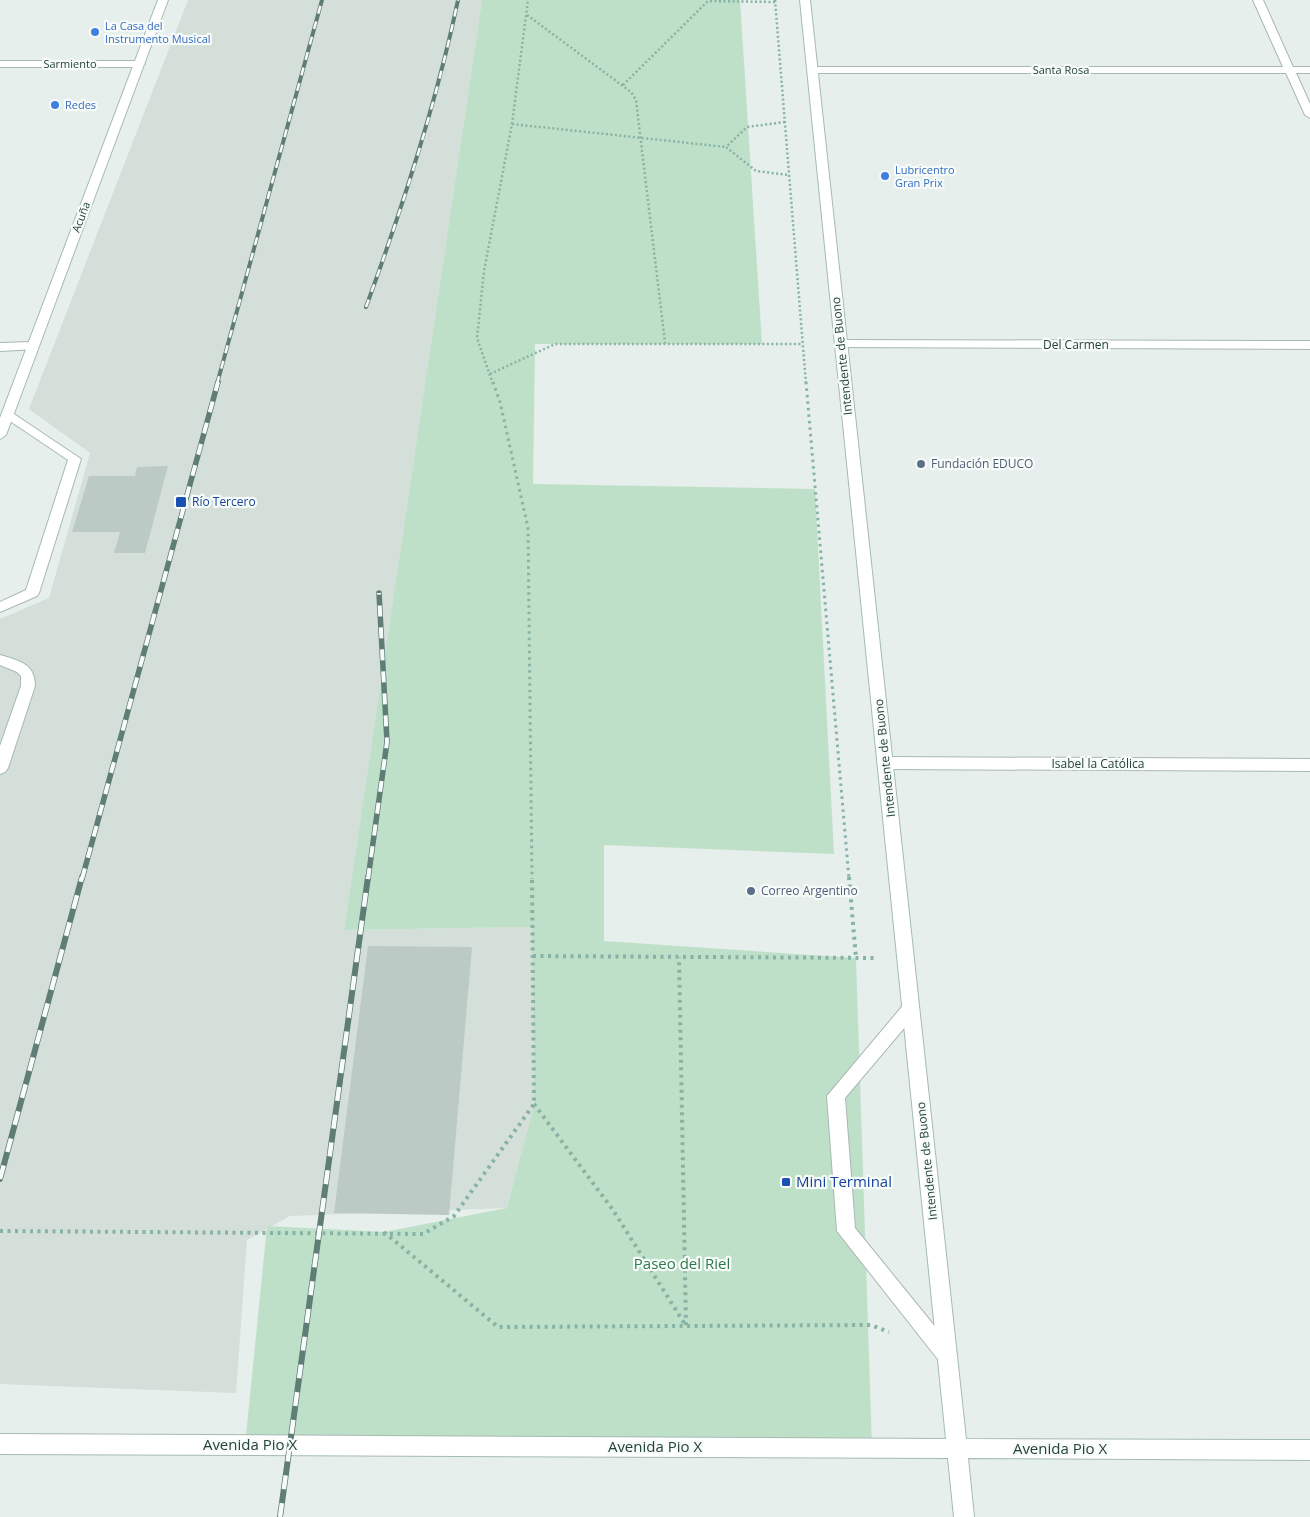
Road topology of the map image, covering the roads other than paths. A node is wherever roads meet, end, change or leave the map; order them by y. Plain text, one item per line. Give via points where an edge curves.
1 (163, 0) edge
2 (805, 0) edge
3 (1258, 0) edge
4 (0, 64) edge
5 (140, 64) junction
6 (813, 70) junction
7 (1290, 70) junction
8 (1310, 70) edge
9 (1310, 115) edge
10 (841, 344) junction
11 (1310, 345) edge
12 (32, 346) junction
13 (0, 347) edge
14 (8, 414) junction
15 (0, 435) edge
16 (0, 607) edge
17 (0, 660) edge
18 (885, 763) junction
19 (1310, 764) edge
20 (0, 768) edge
21 (911, 1008) junction
22 (948, 1356) junction
23 (0, 1444) edge
24 (956, 1448) junction
25 (1310, 1450) edge
26 (964, 1517) edge

1 - 5 main road, Acuña
2 - 6 main road, Intendente de Buono
3 - 7 main road
4 - 5 main road, Sarmiento
5 - 12 main road, Acuña
6 - 7 main road, Santa Rosa
6 - 10 main road, Intendente de Buono
7 - 8 main road, Santa Rosa
7 - 9 main road
10 - 11 main road, Del Carmen
10 - 18 main road, Intendente de Buono
12 - 13 main road
12 - 14 main road, Acuña
14 - 15 main road, Acuña
14 - 16 main road via 75,458 32,594
17 - 20 main road via 22,668 28,675 28,686
18 - 19 main road, Isabel la Católica
18 - 21 main road, Intendente de Buono
21 - 22 main road, Intendente de Buono
21 - 22 main road via 836,1096 846,1231
22 - 24 main road, Intendente de Buono
23 - 24 main road, Avenida Pio X
24 - 25 main road, Avenida Pio X
24 - 26 main road, Intendente de Buono

